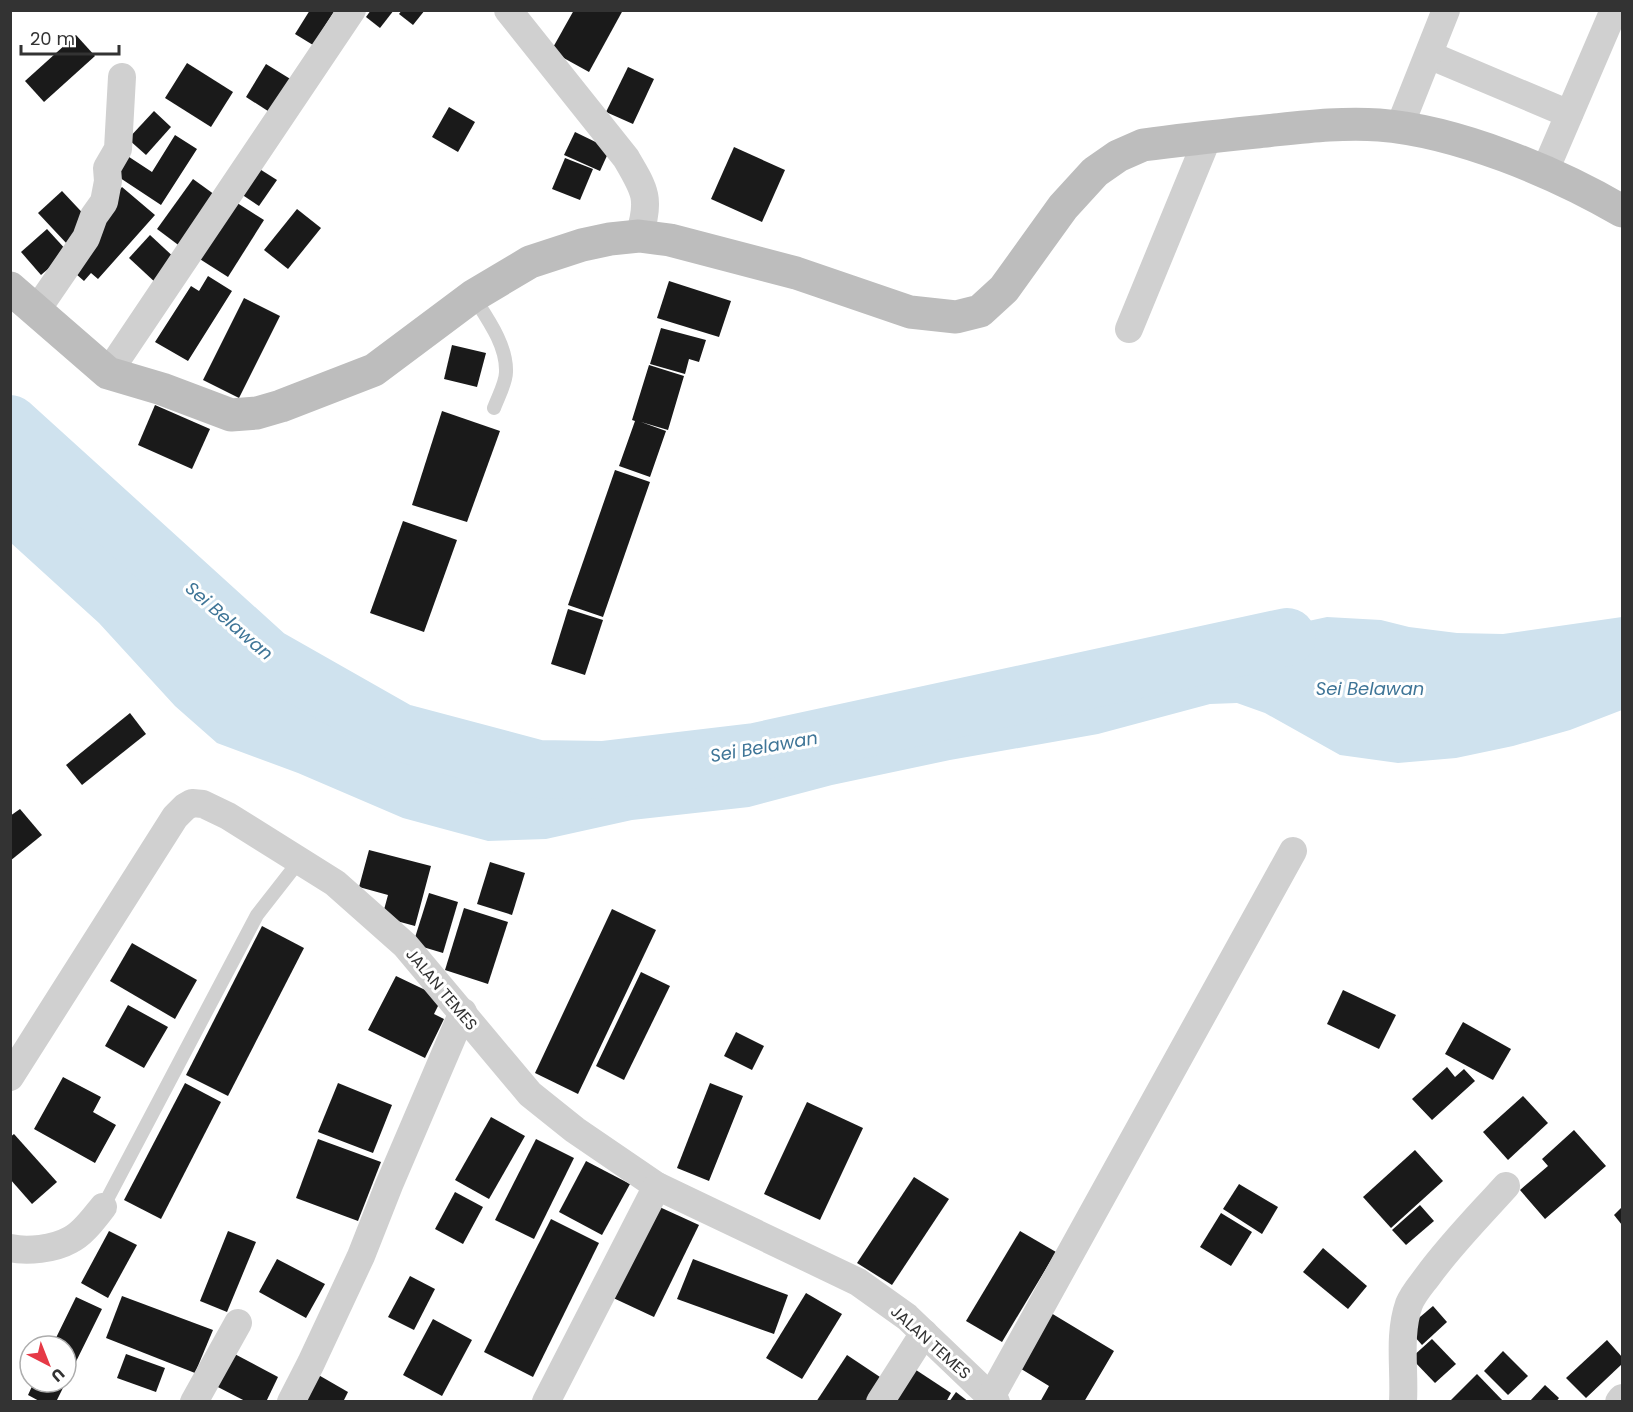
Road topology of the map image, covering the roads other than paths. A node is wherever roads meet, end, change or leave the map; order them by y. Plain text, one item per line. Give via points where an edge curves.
1 (352, 10) edge
2 (508, 10) edge
3 (1446, 10) edge
4 (1614, 10) edge
5 (1429, 55) junction
6 (122, 77) dead end
7 (1569, 114) junction
8 (1400, 128) junction
9 (1208, 137) junction
10 (1544, 173) junction
11 (1623, 211) edge
12 (639, 236) junction
13 (10, 288) edge
14 (473, 296) junction
15 (36, 310) junction
16 (1129, 329) dead end
17 (108, 373) junction
18 (494, 408) dead end
19 (1293, 851) dead end
20 (300, 860) junction
21 (463, 1012) junction
22 (10, 1077) edge
23 (657, 1186) junction
24 (1506, 1186) dead end
25 (103, 1207) joint
26 (10, 1248) edge
27 (238, 1323) dead end
28 (924, 1333) junction
29 (1623, 1398) edge
30 (994, 1399) edge
31 (194, 1401) edge
32 (291, 1401) edge
33 (546, 1401) edge
34 (880, 1401) edge
35 (1402, 1401) edge
36 (1619, 1401) edge

1 - 17 street
2 - 12 street via 639,179 647,200
3 - 5 street
4 - 7 street
5 - 7 street
5 - 8 street
6 - 15 street via 118,149 107,168 104,202 86,238
7 - 10 street
8 - 9 street via 1311,125
8 - 10 street via 1450,137
9 - 12 street via 1143,145 1095,172 1063,207 1004,289 980,311 956,317 910,312 796,273 670,240
9 - 16 street
10 - 11 street
12 - 14 street via 582,245 530,262
13 - 15 street
14 - 17 street via 374,370 257,413 231,415
14 - 18 lane via 491,323 505,356 506,374
15 - 17 street
19 - 30 street
20 - 21 street, JALAN TEMES via 335,883 405,945
20 - 22 street, JALAN TEMES via 203,804 185,807
20 - 25 lane via 257,915
21 - 23 street, JALAN TEMES via 530,1094
21 - 32 street via 361,1256
23 - 28 street, JALAN TEMES via 858,1282
23 - 33 street
24 - 35 street via 1440,1260 1409,1305 1402,1345
25 - 26 street via 71,1240 51,1247
27 - 31 street
28 - 30 street, JALAN TEMES
28 - 34 street
29 - 36 street

